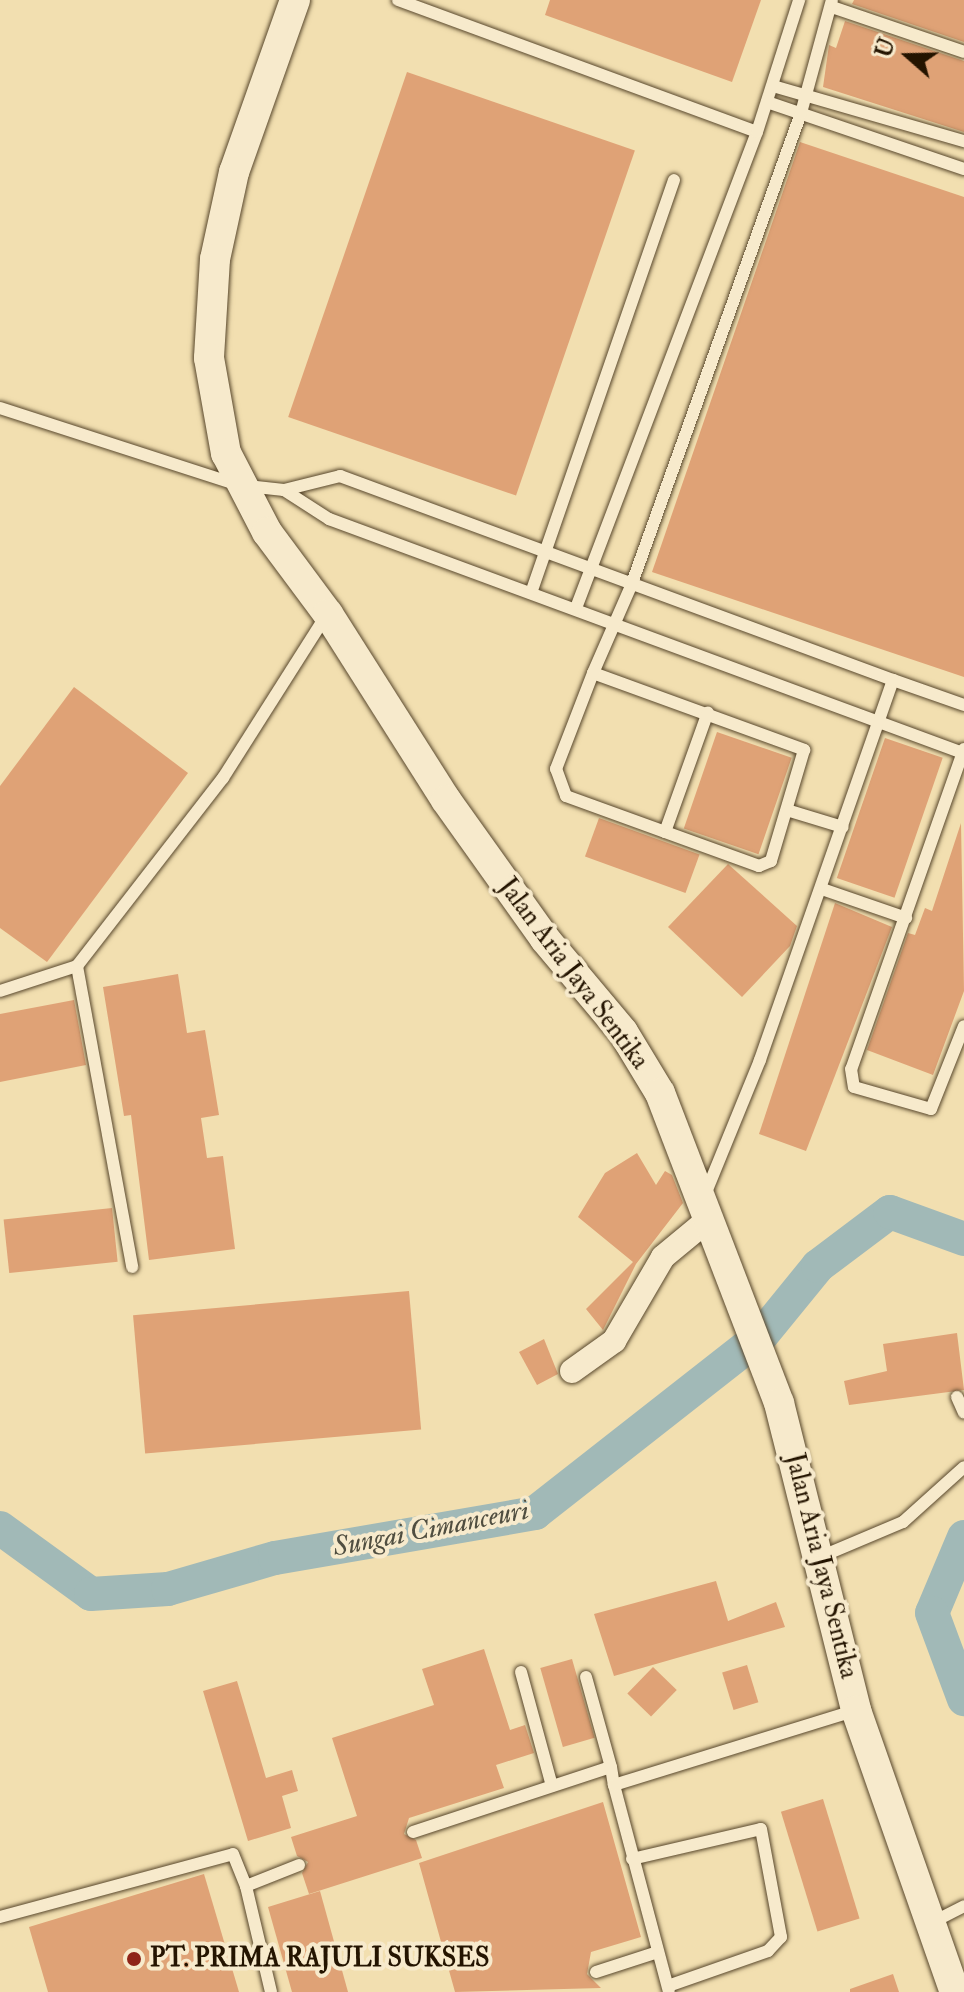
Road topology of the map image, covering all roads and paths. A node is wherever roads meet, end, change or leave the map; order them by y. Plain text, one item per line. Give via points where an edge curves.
1 (295, 0) edge
2 (398, 0) edge
3 (799, 0) edge
4 (832, 4) edge
5 (964, 52) edge
6 (773, 86) junction
7 (806, 95) junction
8 (767, 102) junction
9 (801, 113) junction
10 (757, 132) junction
11 (964, 141) edge
12 (964, 169) edge
13 (674, 180) dead end
14 (0, 408) edge
15 (238, 485) junction
16 (284, 490) junction
17 (545, 553) junction
18 (589, 572) junction
19 (631, 586) junction
20 (531, 593) junction
21 (576, 608) junction
22 (328, 614) junction
23 (616, 622) junction
24 (593, 673) junction
25 (893, 680) junction
26 (964, 705) edge
27 (708, 712) junction
28 (878, 722) junction
29 (963, 751) edge
30 (790, 811) junction
31 (843, 827) junction
32 (665, 832) junction
33 (822, 889) junction
34 (906, 918) junction
35 (77, 966) junction
36 (0, 991) edge
37 (964, 1026) edge
38 (706, 1211) junction
39 (132, 1267) dead end
40 (572, 1371) dead end
41 (957, 1397) dead end
42 (964, 1413) edge
43 (964, 1467) edge
44 (820, 1557) junction
45 (521, 1672) dead end
46 (586, 1677) dead end
47 (856, 1710) junction
48 (611, 1767) junction
49 (614, 1785) junction
50 (552, 1786) junction
51 (413, 1832) dead end
52 (632, 1859) junction
53 (299, 1865) dead end
54 (246, 1886) junction
55 (964, 1906) edge
56 (0, 1917) edge
57 (930, 1924) junction
58 (658, 1952) junction
59 (596, 1972) dead end
60 (669, 1989) edge
61 (271, 1992) edge
62 (955, 1992) edge

1 - 15 street, Jalan Aria Jaya Sentika via 234,172 215,259 209,358
2 - 10 lane
3 - 6 lane
4 - 5 lane
4 - 7 lane
6 - 7 lane
6 - 8 lane
7 - 9 lane
7 - 11 lane
8 - 9 lane
8 - 10 lane
9 - 12 lane
9 - 19 lane
10 - 18 lane
13 - 17 lane
14 - 15 lane
15 - 16 lane
15 - 22 street, Jalan Aria Jaya Sentika
16 - 17 lane via 340,476
16 - 20 lane via 329,519
17 - 18 lane
17 - 20 lane
18 - 19 lane
18 - 21 lane
19 - 23 lane
19 - 25 lane
20 - 21 lane
21 - 23 lane
22 - 35 lane via 223,778
22 - 38 street, Jalan Aria Jaya Sentika via 529,919 623,1032 660,1093
23 - 24 lane
23 - 28 lane
24 - 27 lane
24 - 32 lane via 555,781 566,796
25 - 26 lane
25 - 28 lane
27 - 30 lane via 804,750
27 - 32 lane
28 - 29 lane
28 - 31 lane
29 - 34 lane
30 - 31 lane
30 - 32 lane via 771,861 759,866
31 - 33 lane
33 - 34 lane
33 - 38 lane
34 - 37 lane via 851,1069 854,1087 931,1109
35 - 36 lane
35 - 39 lane
38 - 40 street via 663,1257 614,1341
38 - 44 street, Jalan Aria Jaya Sentika via 779,1403
41 - 42 lane
43 - 44 lane via 903,1522
44 - 47 street, Jalan Aria Jaya Sentika
45 - 50 lane
46 - 48 lane
47 - 49 lane
47 - 57 street, Jalan Aria Jaya Sentika
48 - 49 lane
48 - 50 lane
49 - 52 lane
50 - 51 lane
52 - 58 lane
52 - 60 lane via 761,1829 781,1937 768,1951
53 - 54 lane
54 - 56 lane via 233,1854
54 - 61 lane
55 - 57 lane
57 - 62 street, Jalan Aria Jaya Sentika
58 - 59 lane
58 - 60 lane

